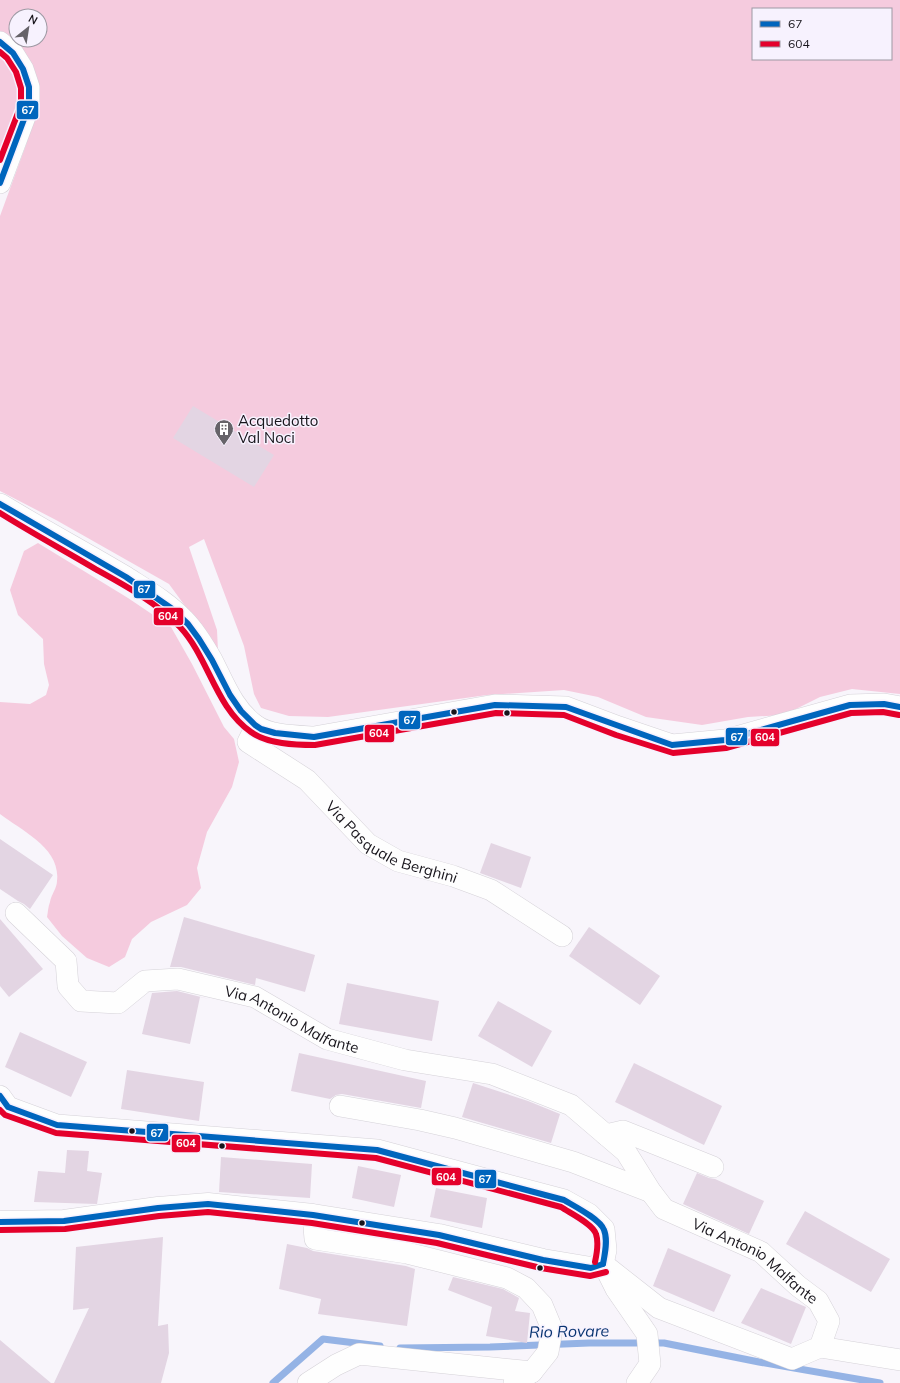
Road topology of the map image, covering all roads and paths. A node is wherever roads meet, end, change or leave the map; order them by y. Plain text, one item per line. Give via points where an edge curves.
1 (0, 42) edge
2 (0, 183) edge
3 (0, 504) edge
4 (900, 707) edge
5 (256, 726) junction
6 (16, 913) dead end
7 (562, 936) dead end
8 (0, 1096) edge
9 (340, 1106) dead end
10 (606, 1135) junction
11 (714, 1167) dead end
12 (651, 1192) junction
13 (313, 1215) junction
14 (0, 1222) edge
15 (603, 1264) junction
16 (820, 1347) junction
17 (900, 1360) edge
18 (532, 1372) junction
19 (308, 1383) edge
20 (514, 1383) edge
21 (637, 1383) edge

1 - 2 street via 13,53 23,68 29,87 29,106
3 - 5 street via 164,601 198,638 232,700
4 - 5 street via 884,704 850,705 725,740 672,745 566,707 495,705 314,737 273,733
5 - 7 street, Via Pasquale Berghini via 248,742 307,780 368,844 398,861 453,876 491,890
6 - 10 street, Via Antonio Malfante via 66,961 68,986 82,1001 118,1003 145,981 178,979 255,997 326,1039 405,1060 492,1074 571,1105
8 - 15 street via 8,1107 57,1125 377,1150 564,1200 589,1214 604,1229 606,1250
9 - 12 street via 455,1128 573,1162
10 - 11 street via 623,1131
10 - 12 street, Via Antonio Malfante via 626,1152
12 - 16 street, Via Antonio Malfante via 664,1209 761,1252 818,1301 829,1321
13 - 14 street via 208,1204 64,1221
13 - 15 street via 439,1235 543,1260 591,1268
13 - 18 street via 315,1239 407,1253 507,1278 526,1288 542,1305 552,1329 548,1352
15 - 16 street via 659,1308 755,1345 792,1359
15 - 21 street via 616,1289 647,1334 650,1364
16 - 17 street
18 - 19 street via 359,1354 336,1364
18 - 20 street

